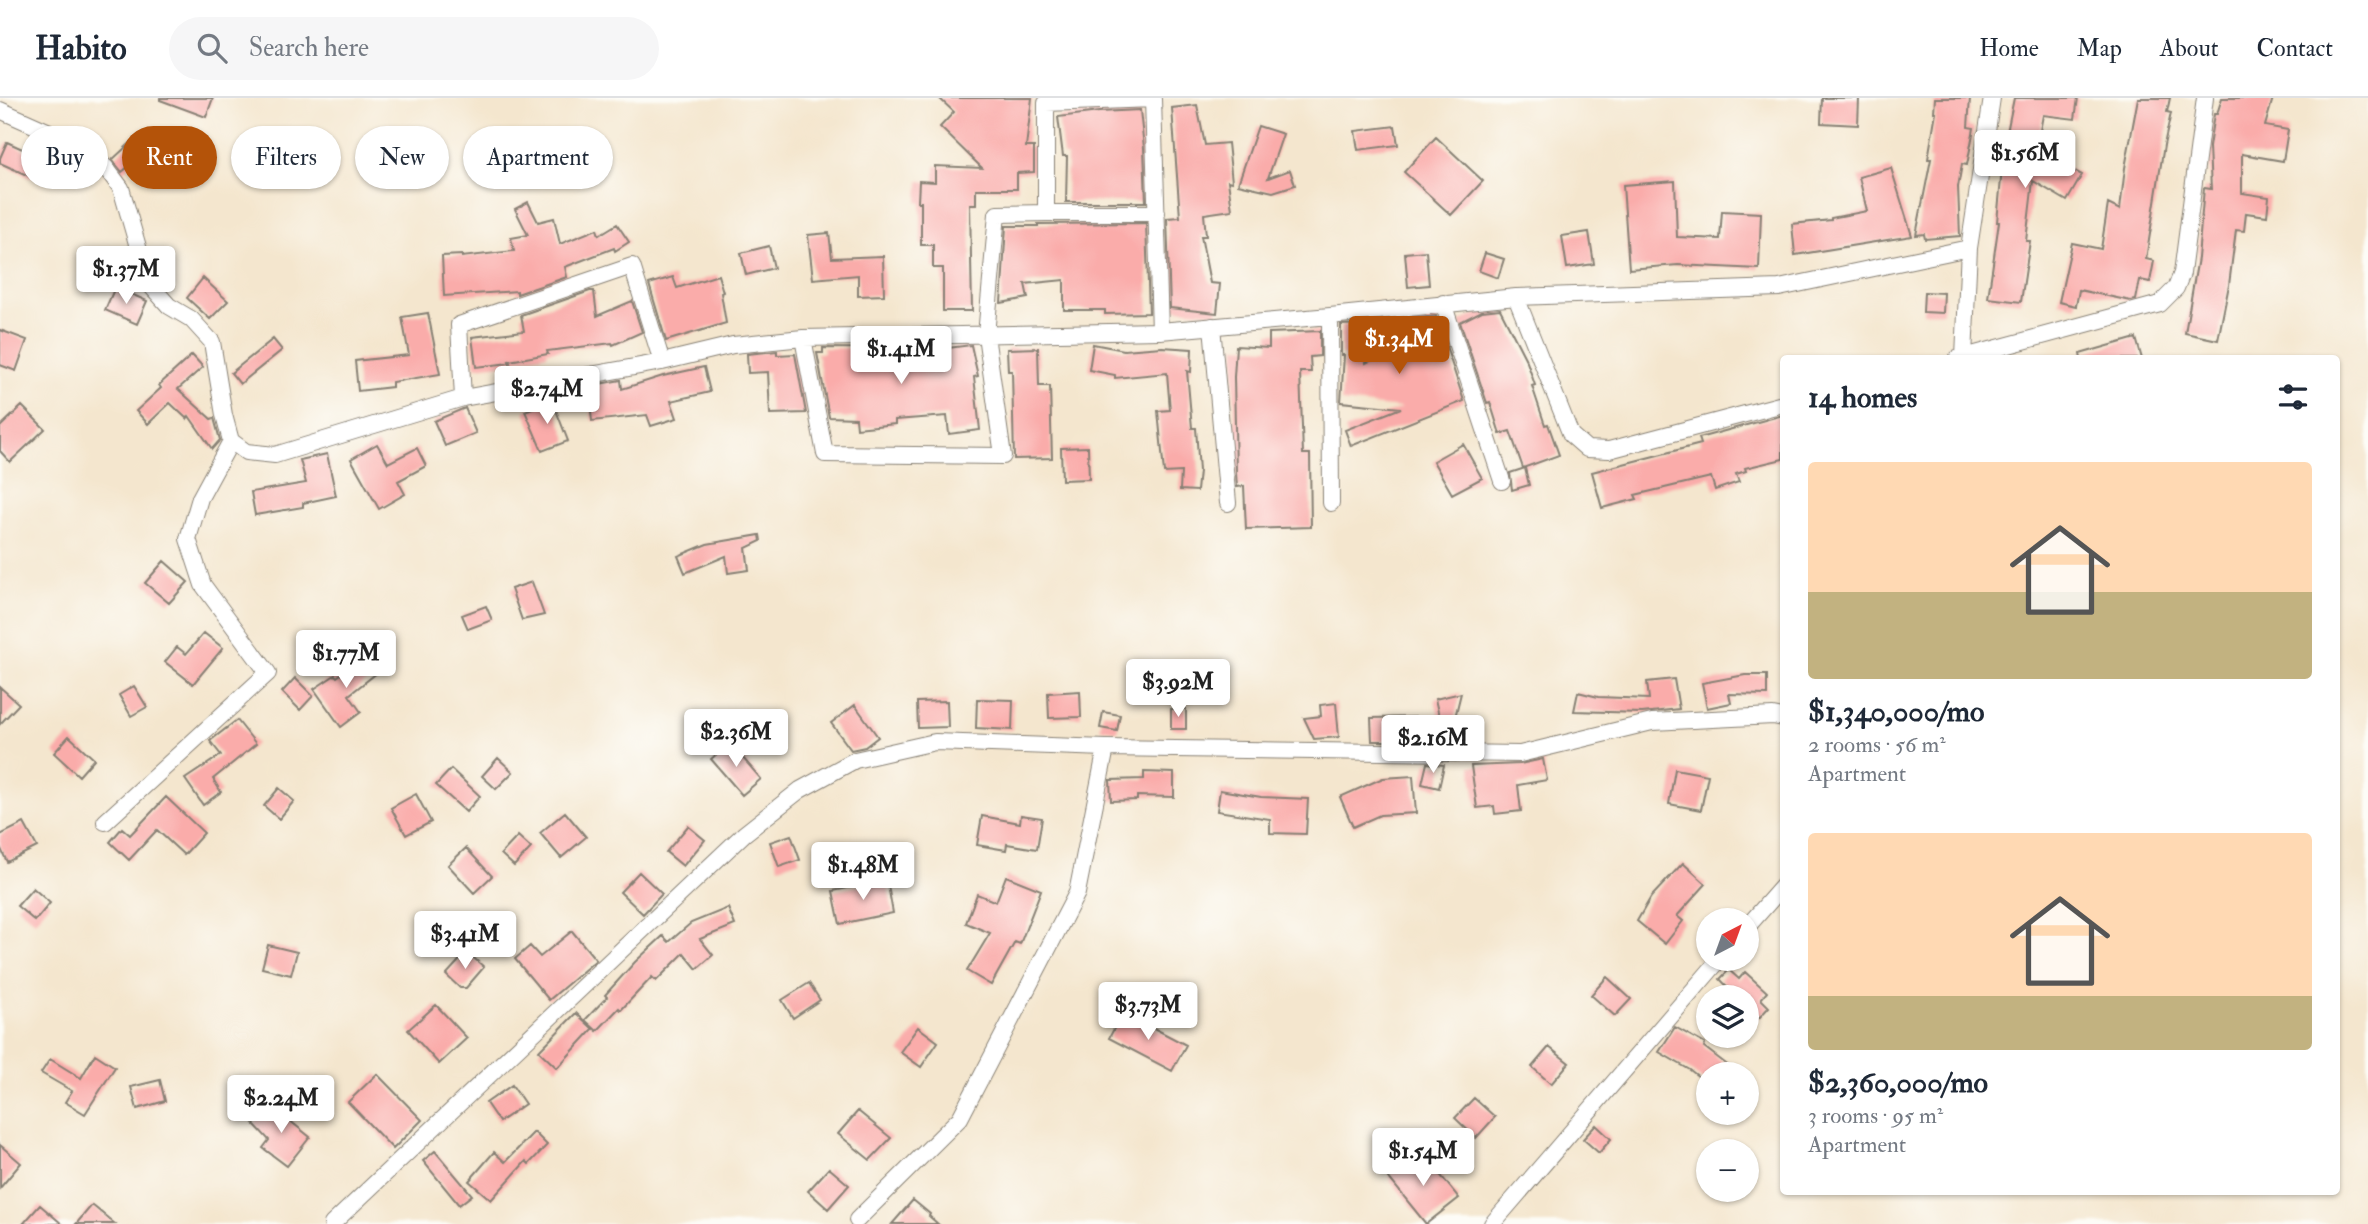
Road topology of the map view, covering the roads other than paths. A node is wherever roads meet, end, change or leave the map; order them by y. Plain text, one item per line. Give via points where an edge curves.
1 (1992, 98) edge
2 (2205, 98) edge
3 (0, 110) edge
4 (1046, 213) junction
5 (1157, 213) junction
6 (1969, 248) junction
7 (1516, 297) junction
8 (1443, 303) junction
9 (1330, 316) junction
10 (1212, 326) junction
11 (1160, 331) junction
12 (986, 335) junction
13 (803, 338) junction
14 (1960, 355) edge
15 (1971, 355) edge
16 (662, 362) junction
17 (463, 398) junction
18 (1780, 405) edge
19 (231, 441) junction
20 (1502, 481) dead end
21 (1228, 503) dead end
22 (1331, 503) dead end
23 (1780, 717) edge
24 (1106, 748) junction
25 (105, 822) dead end
26 (1780, 889) edge
27 (1759, 913) edge
28 (1710, 971) edge
29 (857, 1220) dead end
30 (332, 1224) edge
31 (1492, 1224) edge

1 - 6 street
2 - 15 street via 2182,273 2176,288 2160,304
3 - 19 street via 83,147 121,188 144,278 212,342
4 - 5 street
4 - 5 street via 1046,103 1153,99
4 - 12 street via 997,214
5 - 11 street
6 - 7 street via 1779,288
6 - 14 street
7 - 8 street
7 - 18 street via 1571,435 1587,449 1609,450
8 - 9 street
8 - 20 street
9 - 10 street
9 - 22 street
10 - 11 street
10 - 21 street
11 - 12 street
12 - 13 street
12 - 13 street via 1003,456 825,454
13 - 16 street via 733,345
16 - 17 street
16 - 17 street via 632,267 459,324
17 - 19 street via 275,455 246,452
19 - 25 street via 200,498 187,539 203,585 268,673
23 - 24 street via 1652,722 1520,754
24 - 29 street via 1077,893 960,1118
24 - 30 street via 935,742 855,760 800,790 744,834
26 - 27 street
28 - 31 street

